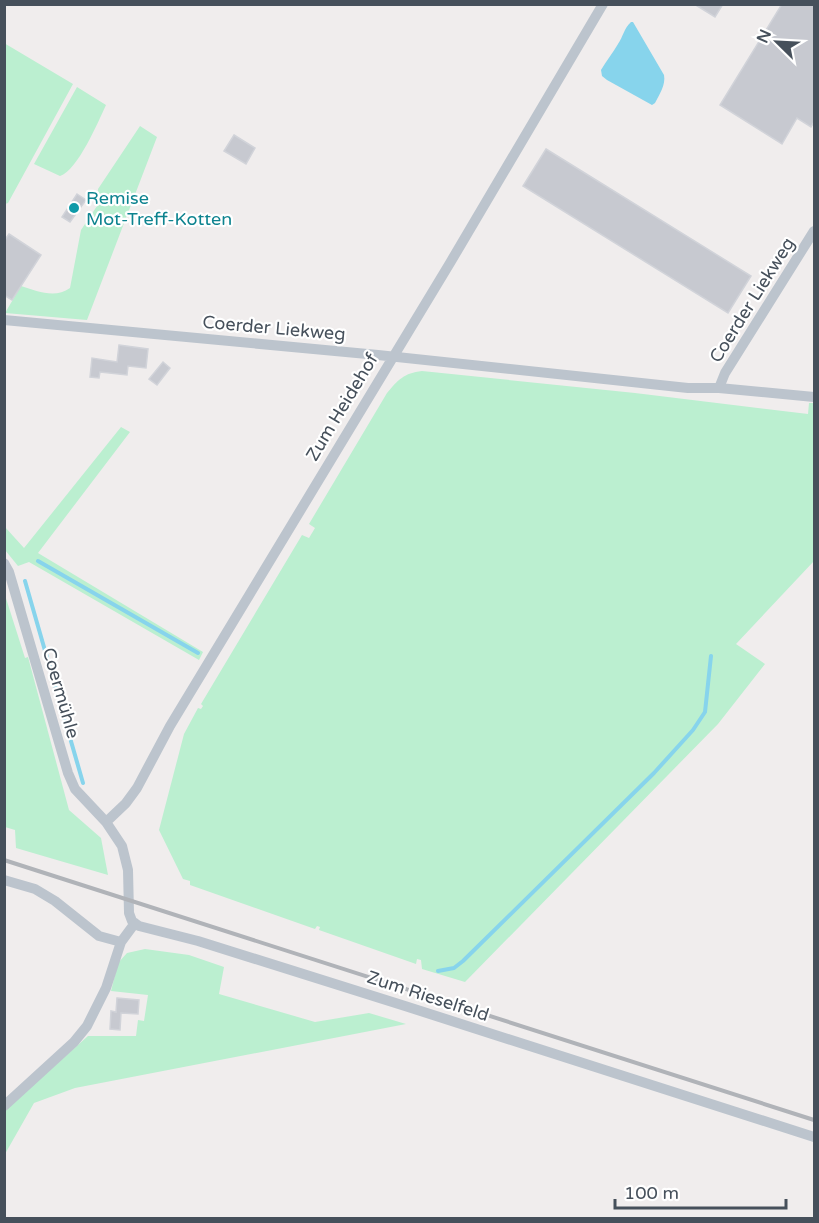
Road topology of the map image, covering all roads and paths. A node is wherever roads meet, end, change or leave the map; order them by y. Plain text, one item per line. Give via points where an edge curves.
1 (603, 4) edge
2 (814, 231) edge
3 (4, 320) edge
4 (392, 357) junction
5 (720, 388) junction
6 (814, 397) edge
7 (4, 564) edge
8 (106, 822) junction
9 (4, 880) edge
10 (135, 923) junction
11 (121, 942) junction
12 (4, 1106) edge
13 (814, 1137) edge

1 - 4 street, Zum Heidehof
2 - 5 street, Coerder Liekweg via 725,373
3 - 4 street, Coerder Liekweg
4 - 5 street, Coerder Liekweg via 688,388
4 - 8 street, Zum Heidehof via 176,716 137,788
5 - 6 street, Coerder Liekweg
7 - 8 street, Coermühle via 68,773 75,789
8 - 10 street via 126,857 130,918
9 - 11 street via 35,889 99,936
10 - 11 street
10 - 13 street, Zum Rieselfeld
11 - 12 street via 87,1026

